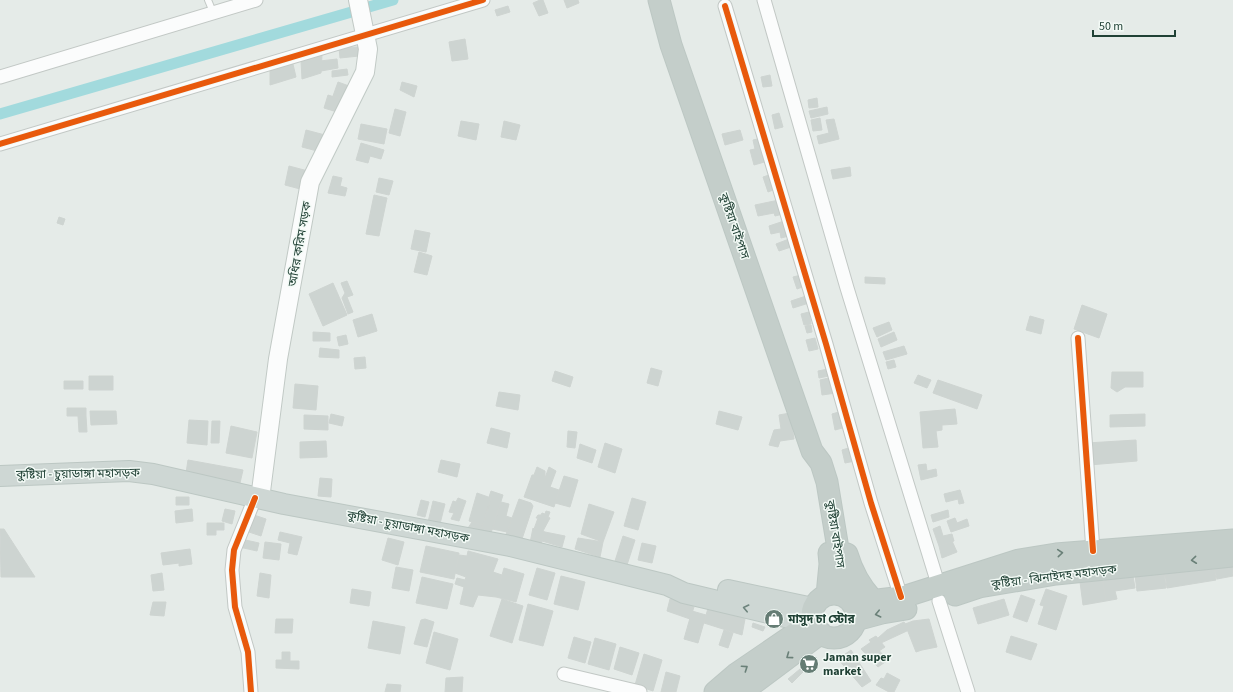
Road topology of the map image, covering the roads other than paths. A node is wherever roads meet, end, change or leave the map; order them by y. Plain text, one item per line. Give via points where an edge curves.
1 (208, 0) edge
2 (256, 0) edge
3 (483, 0) edge
4 (659, 0) edge
5 (764, 0) edge
6 (725, 6) dead end
7 (360, 7) edge
8 (213, 12) junction
9 (366, 36) junction
10 (0, 77) edge
11 (0, 144) edge
12 (1078, 338) dead end
13 (0, 476) edge
14 (258, 498) junction
15 (826, 511) junction
16 (1233, 540) edge
17 (1093, 551) junction
18 (1233, 556) edge
19 (1037, 567) junction
20 (933, 595) junction
21 (902, 602) junction
22 (833, 610) junction
23 (564, 674) dead end
24 (251, 692) edge
25 (640, 692) edge
26 (715, 692) edge
27 (742, 692) edge
28 (968, 692) edge

1 - 8 lane
2 - 8 street
3 - 9 street
4 - 15 highway, কুষ্টিয়া বাইপাস via 671,45 812,451 821,463 827,482
5 - 20 street
6 - 21 street
7 - 9 main road, অধির করিম সড়ক
8 - 10 street
9 - 11 street
9 - 14 main road, অধির করিম সড়ক via 368,49 365,72 310,182 278,359
12 - 17 street
13 - 14 main road, কুষ্টিয়া - চুয়াডাঙ্গা মহাসড়ক via 129,471
14 - 22 main road, কুষ্টিয়া - চুয়াডাঙ্গা মহাসড়ক via 510,546 667,585 684,593 798,620
14 - 24 street via 234,550 232,570 235,607 248,652
15 - 22 highway, কুষ্টিয়া বাইপাস
15 - 22 highway via 816,583
16 - 17 highway, কুষ্টিয়া - ঝিনাইদহ মহাসড়ক
19 -> 17 highway, কুষ্টিয়া - ঝিনাইদহ মহাসড়ক
18 -> 19 highway, কুষ্টিয়া - ঝিনাইদহ মহাসড়ক
19 - 20 highway, কুষ্টিয়া - ঝিনাইদহ মহাসড়ক via 979,587
19 - 20 highway, কুষ্টিয়া - ঝিনাইদহ মহাসড়ক via 1019,560 981,571
20 - 21 highway, কুষ্টিয়া - ঝিনাইদহ মহাসড়ক
20 - 28 street
21 - 22 highway, কুষ্টিয়া - ঝিনাইদহ মহাসড়ক via 882,612
26 -> 22 highway via 736,674
22 -> 27 highway, কুষ্টিয়া - ঝিনাইদহ মহাসড়ক
23 - 25 street

